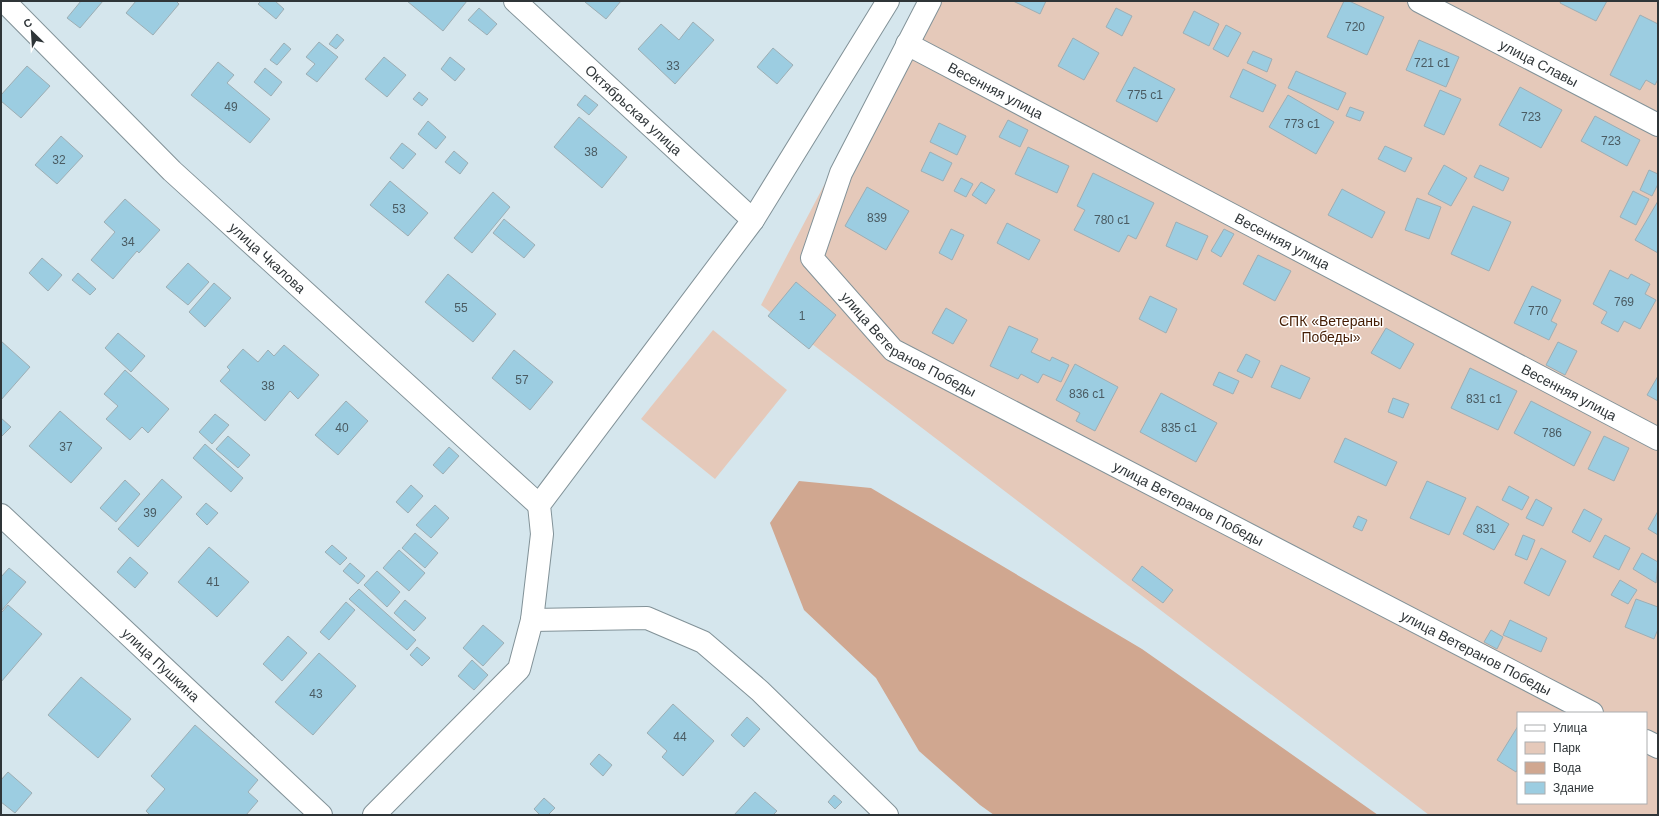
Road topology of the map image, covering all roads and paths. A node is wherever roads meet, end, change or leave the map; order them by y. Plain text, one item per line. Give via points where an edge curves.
1 (4, 1) edge
2 (515, 1) edge
3 (888, 1) edge
4 (930, 1) edge
5 (1419, 1) edge
6 (907, 44) junction
7 (1658, 126) edge
8 (753, 220) junction
9 (1658, 439) edge
10 (539, 505) junction
11 (1, 515) edge
12 (532, 620) junction
13 (1590, 712) edge
14 (1647, 742) edge
15 (1658, 747) edge
16 (321, 815) edge
17 (374, 815) edge
18 (887, 815) edge

1 - 10 street, улица Чкалова via 172,171
2 - 8 street, Октябрьская улица
3 - 8 street
4 - 6 street
5 - 7 street, улица Славы
6 - 9 street, Весенняя улица
6 - 13 street, улица Ветеранов Победы via 841,173 812,258 893,350
8 - 10 street
10 - 12 street via 542,534
11 - 16 street, улица Пушкина
12 - 17 street via 519,668
12 - 18 street via 646,618 703,642 760,691
14 - 15 street

